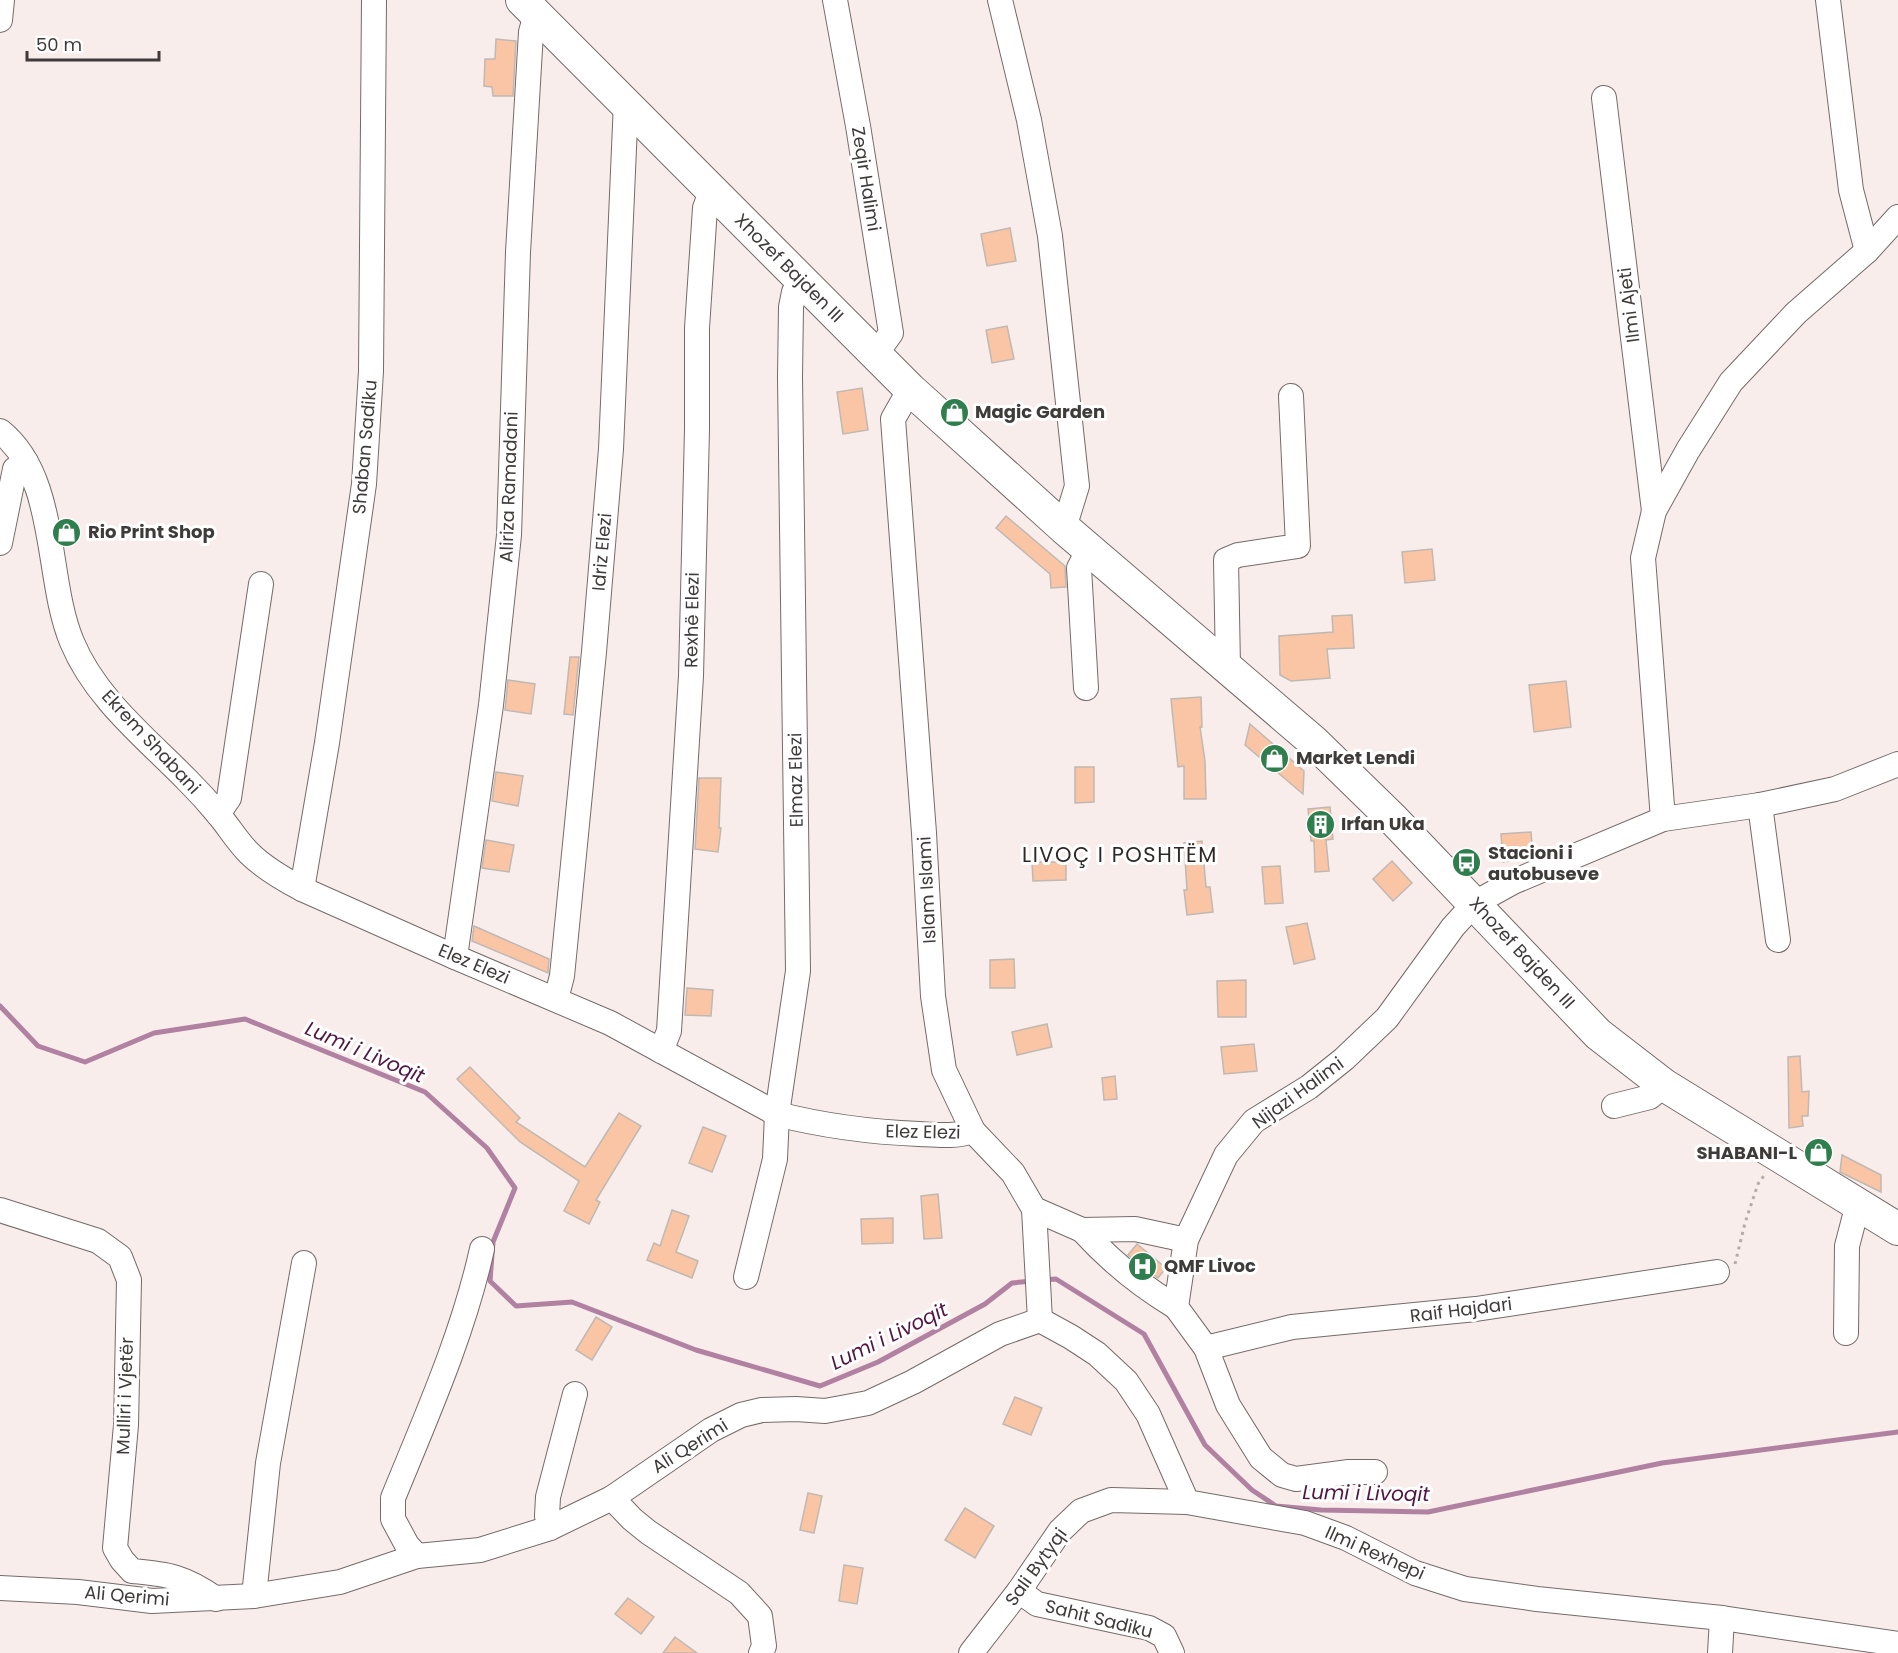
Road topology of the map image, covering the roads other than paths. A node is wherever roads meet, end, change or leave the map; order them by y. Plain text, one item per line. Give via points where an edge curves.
1 (2, 0) edge
2 (374, 0) edge
3 (835, 0) edge
4 (1000, 0) edge
5 (1828, 0) edge
6 (529, 7) edge
7 (0, 20) edge
8 (1604, 99) dead end
9 (626, 102) junction
10 (711, 189) junction
11 (1898, 217) edge
12 (1867, 251) junction
13 (802, 281) junction
14 (876, 354) junction
15 (910, 389) junction
16 (1291, 396) dead end
17 (0, 431) edge
18 (26, 462) junction
19 (1654, 511) junction
20 (1064, 528) junction
21 (0, 543) edge
22 (1089, 549) junction
23 (1211, 556) dead end
24 (261, 584) dead end
25 (1200, 644) junction
26 (1228, 667) junction
27 (1086, 688) dead end
28 (1898, 764) edge
29 (1760, 805) junction
30 (218, 814) junction
31 (1663, 819) junction
32 (302, 889) junction
33 (1475, 903) junction
34 (1778, 940) dead end
35 (455, 957) junction
36 (556, 999) junction
37 (661, 1051) junction
38 (1664, 1085) junction
39 (1614, 1106) dead end
40 (777, 1114) junction
41 (973, 1131) junction
42 (1858, 1204) junction
43 (1034, 1209) junction
44 (0, 1210) edge
45 (1898, 1229) edge
46 (1082, 1230) junction
47 (1186, 1240) junction
48 (482, 1249) dead end
49 (304, 1263) dead end
50 (1718, 1272) road end
51 (746, 1277) dead end
52 (1176, 1307) junction
53 (1040, 1312) junction
54 (1846, 1333) dead end
55 (1206, 1348) junction
56 (575, 1394) dead end
57 (1375, 1472) dead end
58 (612, 1498) junction
59 (1187, 1502) junction
60 (550, 1528) junction
61 (417, 1556) junction
62 (0, 1588) edge
63 (1019, 1591) junction
64 (254, 1596) junction
65 (216, 1599) junction
66 (1722, 1618) junction
67 (1898, 1644) edge
68 (1843, 1645) edge
69 (761, 1653) edge
70 (971, 1653) edge
71 (1172, 1653) edge
72 (1720, 1653) edge

1 - 7 street
2 - 32 street, Shaban Sadiku via 371,370 364,484
3 - 14 street, Zeqir Halimi via 891,333
4 - 20 street via 1029,120 1050,236 1077,486
5 - 12 street via 1851,190
6 - 9 main road, Xhozef Bajden III
6 - 35 street, Aliriza Ramadani via 509,535 491,705
8 - 19 street, Ilmi Ajeti
9 - 10 main road, Xhozef Bajden III
9 - 36 street, Idriz Elezi via 610,461 562,976
10 - 13 main road, Xhozef Bajden III
10 - 37 street, Rexhë Elezi via 705,208 697,328 691,676 669,1030
11 - 12 street, Ilmi Ajeti
12 - 19 street, Ilmi Ajeti via 1796,313 1731,382
13 - 14 main road, Xhozef Bajden III
13 - 40 street, Elmaz Elezi via 794,292 791,307 790,366 798,970
14 - 15 main road, Xhozef Bajden III
15 - 20 main road, Xhozef Bajden III
15 - 41 street, Islam Islami via 893,419 933,996 944,1070
16 - 26 street via 1298,546 1226,560
17 - 18 street, Ekrem Shabani
18 - 21 street via 15,469
18 - 30 street, Ekrem Shabani via 42,503 62,611 72,643 95,681 136,731
19 - 31 street, Ilmi Ajeti via 1643,558
20 - 22 main road, Xhozef Bajden III
22 - 25 main road, Xhozef Bajden III
22 - 27 street via 1079,568
23 - 25 street via 1214,625
24 - 30 street via 229,798
25 - 26 main road, Xhozef Bajden III
26 - 33 main road, Xhozef Bajden III via 1314,742
28 - 29 street, Nijazi Halimi via 1835,789
29 - 31 street, Nijazi Halimi
29 - 34 street
30 - 32 street, Elez Elezi via 251,855
31 - 33 street, Nijazi Halimi via 1513,882
32 - 35 street, Elez Elezi
33 - 38 main road, Xhozef Bajden III via 1598,1034
33 - 47 street, Nijazi Halimi via 1387,1018 1310,1087 1254,1121 1226,1155
35 - 36 street, Elez Elezi
36 - 37 street, Elez Elezi
37 - 40 street, Elez Elezi
38 - 39 street via 1650,1097
38 - 42 main road, Xhozef Bajden III
40 - 41 street, Elez Elezi via 880,1132 959,1136
40 - 51 street, Elmaz Elezi via 775,1160
41 - 43 street, Islam Islami via 1013,1173
42 - 45 main road, Xhozef Bajden III
42 - 54 street via 1847,1246
43 - 46 street
43 - 53 street
44 - 65 street, Mulliri i Vjetër via 98,1240 120,1257 129,1280 126,1425 115,1548 132,1571 195,1584
46 - 47 street via 1136,1229
46 - 52 street via 1105,1256
47 - 52 street
48 - 61 street via 460,1326 393,1498 393,1519
49 - 64 street via 268,1463
50 - 55 street, Raif Hajdari via 1476,1309 1292,1327
52 - 55 street
53 - 58 street, Ali Qerimi via 868,1403 825,1411 762,1410 741,1415 711,1430
53 - 59 street via 1126,1381 1148,1414
55 - 57 street via 1228,1405 1261,1458 1282,1474 1296,1479
56 - 60 street via 548,1497
58 - 60 street, Ali Qerimi
58 - 69 street via 648,1532 739,1593 760,1616 764,1646
59 - 63 street, Sali Bytyqi via 1111,1500 1081,1510 1060,1531
59 - 66 street, Ilmi Rexhepi via 1305,1523 1346,1538 1414,1574 1465,1588
60 - 61 street, Ali Qerimi via 480,1550
61 - 64 street, Ali Qerimi via 340,1582
62 - 65 street, Ali Qerimi via 152,1601
63 - 70 street, Sali Bytyqi
63 - 71 street, Sahit Sadiku via 1037,1604 1149,1628 1164,1636
64 - 65 street, Ali Qerimi
66 - 68 street, Ilmi Rexhepi
66 - 72 street
67 - 68 street, Ilmi Rexhepi

